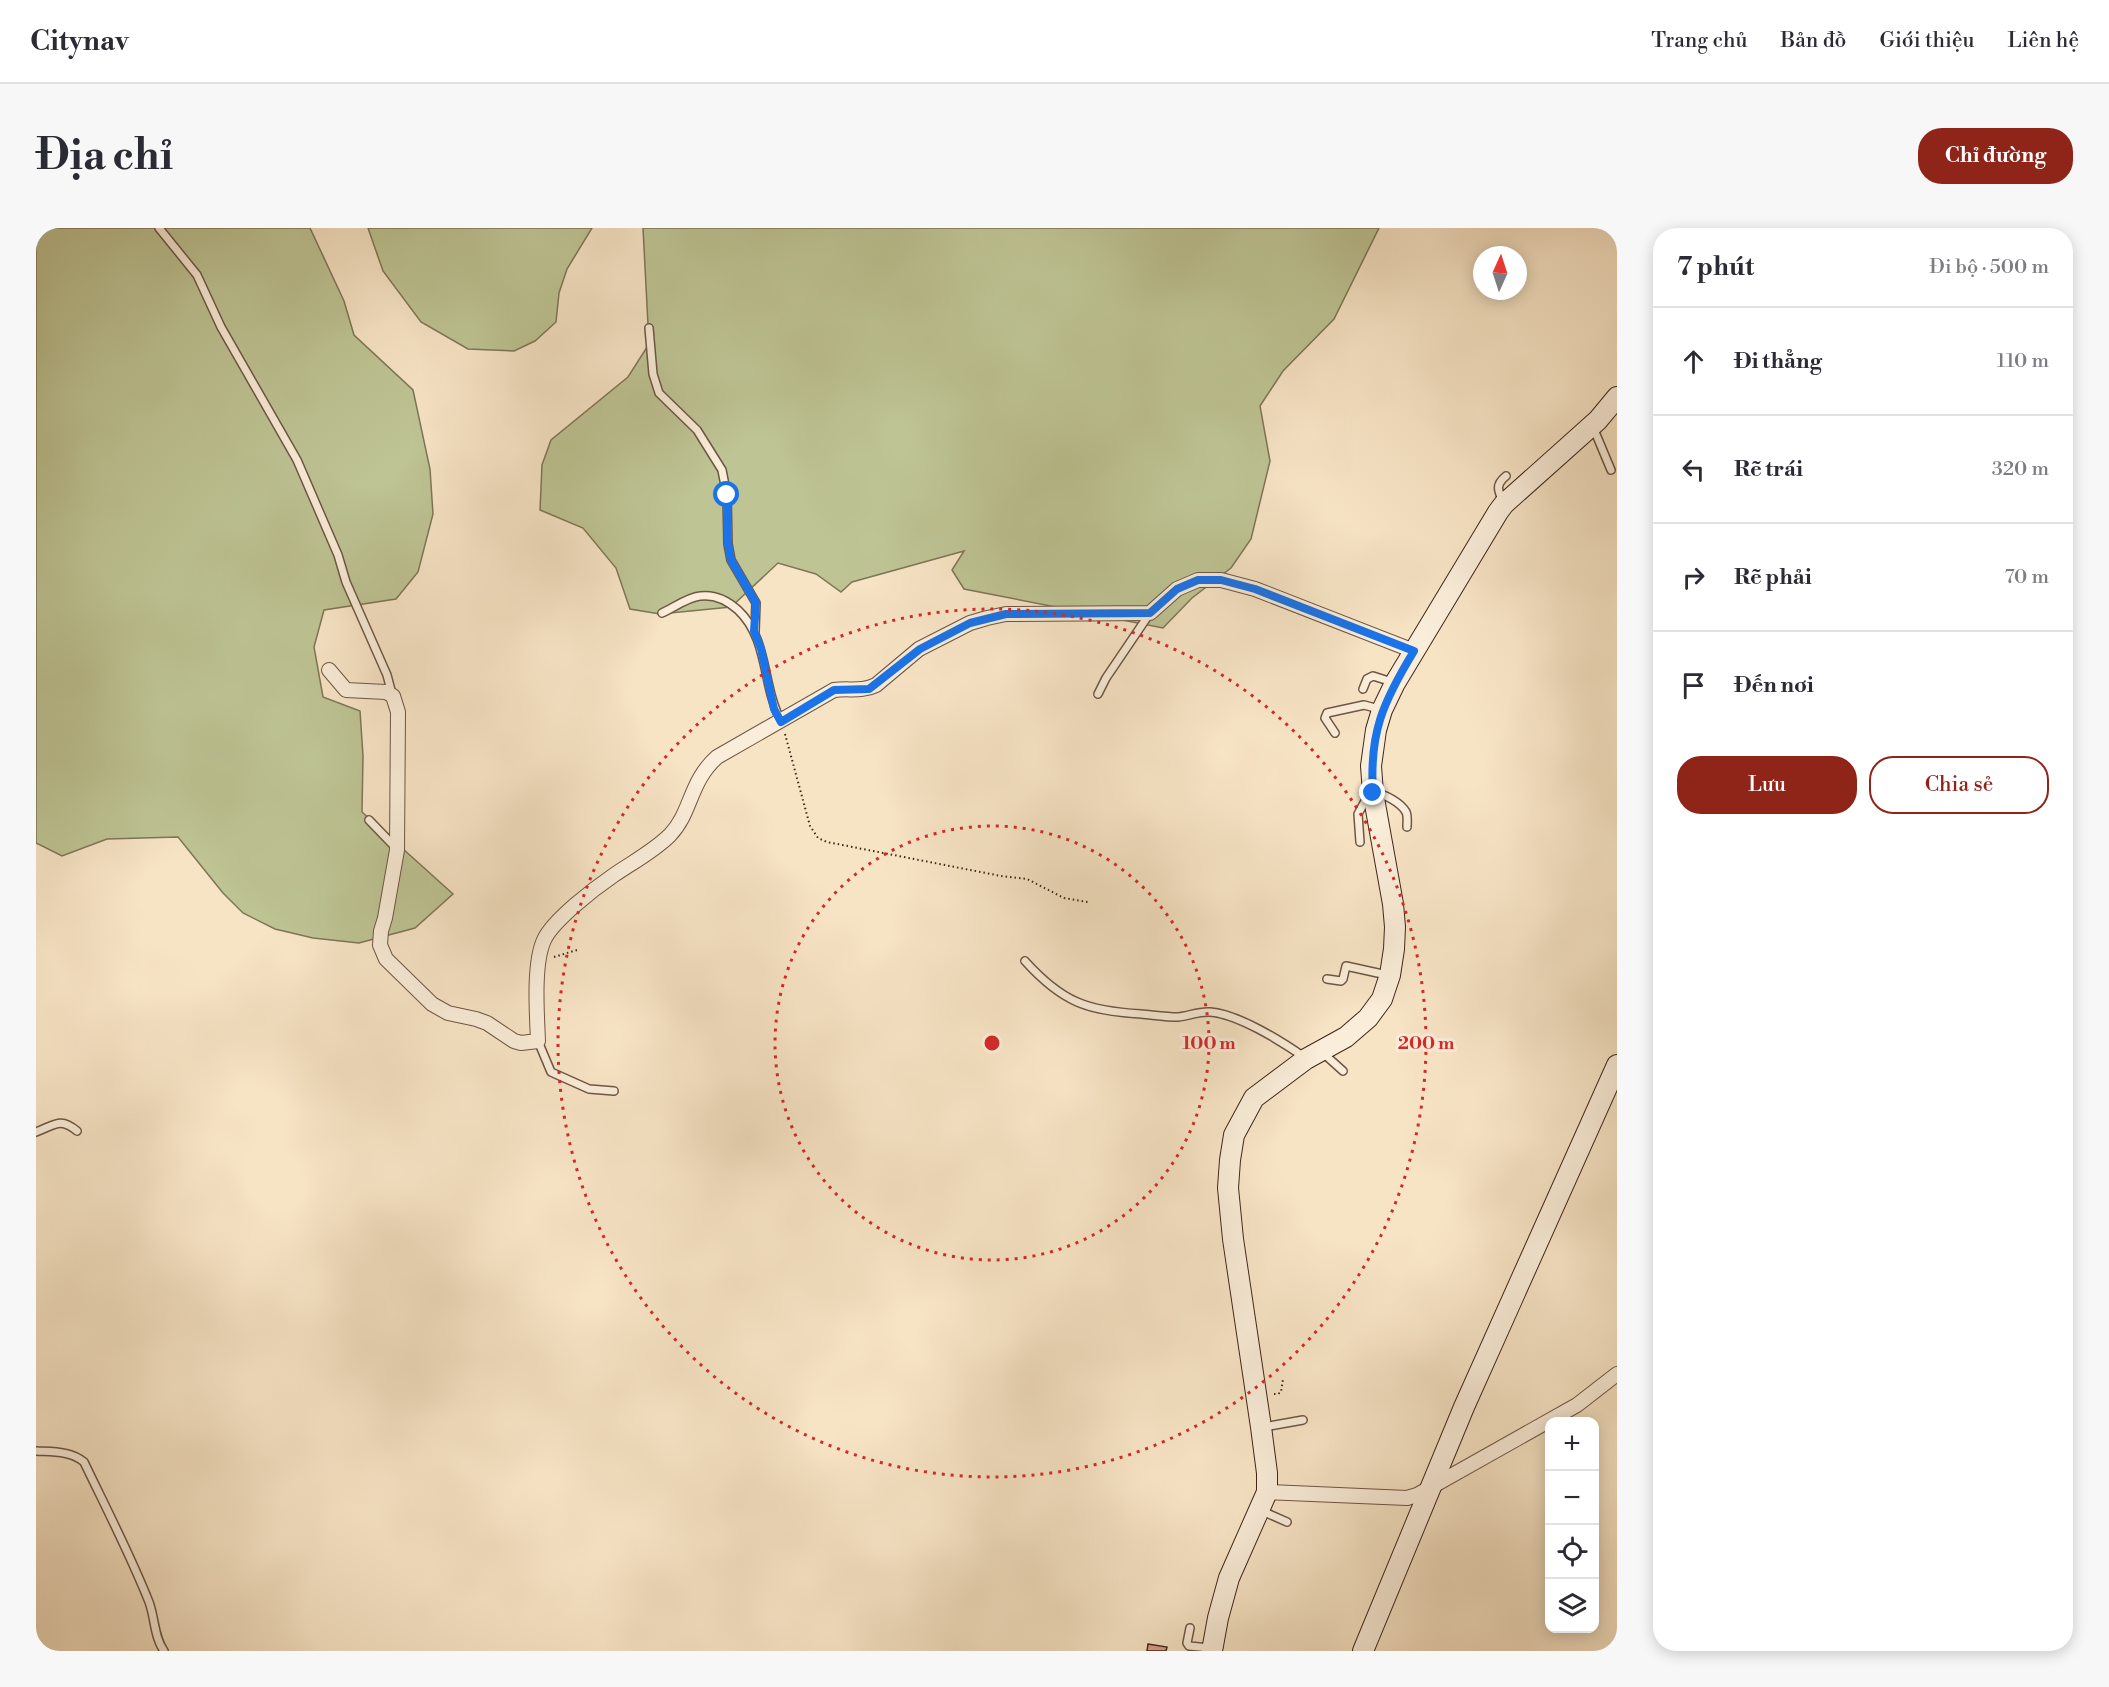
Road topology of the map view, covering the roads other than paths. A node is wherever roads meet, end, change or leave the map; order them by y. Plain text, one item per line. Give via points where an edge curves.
1 (159, 228) edge
2 (649, 328) dead end
3 (1617, 397) edge
4 (1593, 425) junction
5 (1611, 470) dead end
6 (1506, 476) dead end
7 (1504, 504) junction
8 (1150, 613) junction
9 (662, 614) dead end
10 (754, 631) junction
11 (1414, 651) junction
12 (329, 670) dead end
13 (1395, 683) junction
14 (1363, 689) dead end
15 (1098, 694) dead end
16 (393, 696) junction
17 (1382, 710) junction
18 (781, 722) junction
19 (1335, 733) dead end
20 (1373, 796) junction
21 (369, 820) dead end
22 (1407, 827) dead end
23 (1360, 842) dead end
24 (397, 850) junction
25 (1025, 961) dead end
26 (1390, 975) junction
27 (1327, 979) dead end
28 (538, 1041) junction
29 (1314, 1055) junction
30 (1617, 1065) edge
31 (1343, 1071) dead end
32 (614, 1092) dead end
33 (77, 1131) dead end
34 (36, 1132) edge
35 (1617, 1374) edge
36 (1303, 1420) dead end
37 (1261, 1427) junction
38 (36, 1450) edge
39 (1431, 1488) junction
40 (1263, 1501) junction
41 (1287, 1522) dead end
42 (1190, 1628) dead end
43 (1212, 1650) edge
44 (164, 1651) edge
45 (1363, 1651) edge

1 - 16 lane via 197,275 221,327 297,460
2 - 10 lane via 653,374 659,393 697,430 722,470 731,560 756,603
3 - 4 street
4 - 5 lane
4 - 7 street
6 - 7 lane via 1497,488
7 - 11 street
8 - 11 street via 1177,589 1198,580 1221,580 1255,589
8 - 15 lane
8 - 18 street via 1006,614 970,623 920,649 869,689 834,690
9 - 10 lane via 698,596 717,597 730,603
10 - 18 lane via 774,709
11 - 13 street
12 - 16 street via 346,690 386,692
13 - 14 lane via 1373,676
13 - 17 street
16 - 24 street via 399,728
17 - 19 lane via 1364,705 1327,714 1325,718
17 - 20 street via 1371,766
18 - 28 street via 717,757 697,779 680,821 662,843 596,887 550,931 539,956
20 - 22 lane via 1388,797 1405,810
20 - 23 lane via 1358,814
20 - 26 street via 1393,904
21 - 24 lane
24 - 28 street via 381,931 380,945 386,959 432,1004 448,1013 476,1018 514,1041
25 - 29 lane via 1044,981 1084,1006 1108,1012 1170,1016 1210,1012 1228,1016
26 - 27 lane via 1347,966 1341,981
26 - 29 street via 1382,999 1368,1018 1346,1037
28 - 32 lane via 551,1072 589,1089
29 - 31 lane
29 - 37 street via 1254,1098 1234,1135 1230,1160 1228,1188 1233,1239
30 - 39 street
33 - 34 lane via 62,1122
35 - 39 street via 1577,1405
36 - 37 lane
37 - 40 street via 1267,1473
38 - 44 lane via 68,1454 84,1462 149,1603
39 - 40 street via 1407,1498
39 - 45 street
40 - 41 lane
40 - 43 street via 1226,1587
42 - 43 lane via 1189,1646

